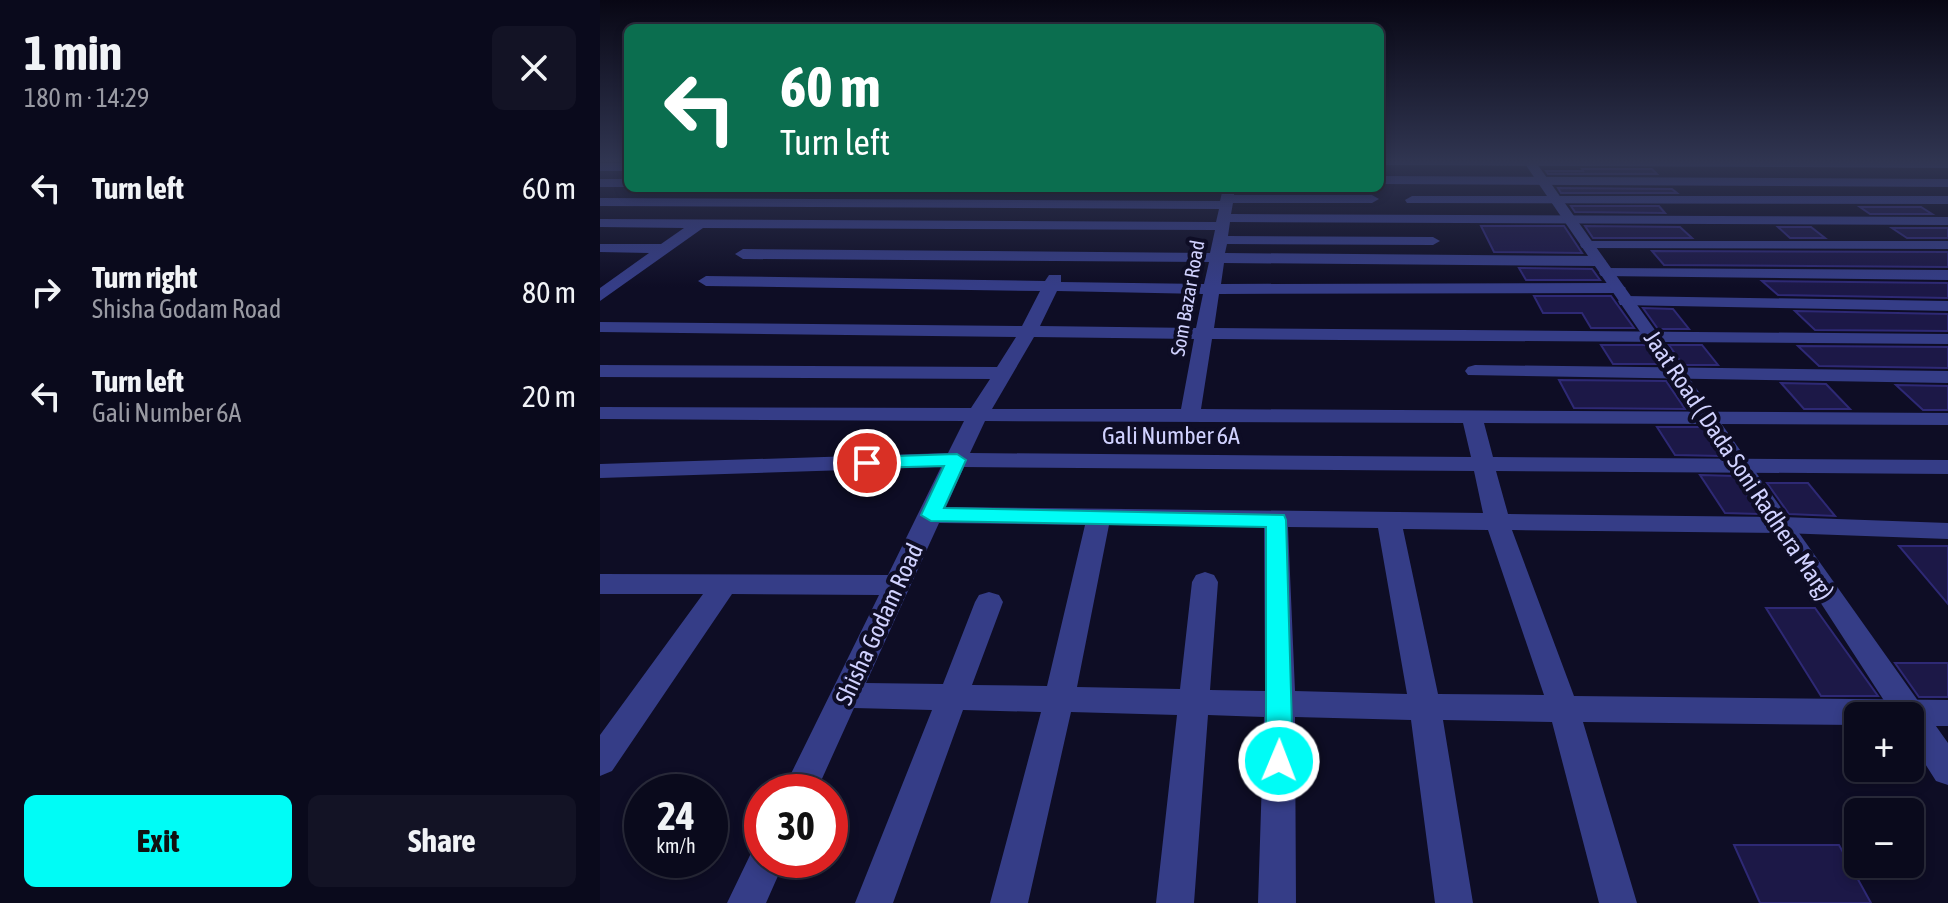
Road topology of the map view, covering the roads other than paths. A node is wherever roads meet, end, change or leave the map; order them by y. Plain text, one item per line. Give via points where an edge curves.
1 (745, 203) edge
2 (1329, 203) edge
3 (1558, 203) edge
4 (1881, 203) edge
5 (854, 204) junction
6 (1225, 213) edge
7 (1569, 220) junction
8 (1907, 221) junction
9 (1948, 221) edge
10 (600, 223) edge
11 (700, 223) junction
12 (832, 225) junction
13 (1433, 241) dead end
14 (1946, 246) edge
15 (600, 248) edge
16 (665, 249) junction
17 (743, 254) dead end
18 (1065, 258) junction
19 (1216, 259) junction
20 (1607, 273) junction
21 (600, 274) edge
22 (629, 275) junction
23 (1948, 275) edge
24 (706, 281) dead end
25 (1050, 287) junction
26 (1210, 289) junction
27 (600, 296) edge
28 (1948, 306) edge
29 (600, 327) edge
30 (1028, 332) junction
31 (1203, 334) junction
32 (1651, 336) junction
33 (1948, 339) edge
34 (600, 371) edge
35 (1475, 371) dead end
36 (1003, 373) junction
37 (1677, 373) junction
38 (1948, 377) edge
39 (600, 413) edge
40 (978, 414) junction
41 (1190, 416) junction
42 (1472, 416) junction
43 (1706, 416) junction
44 (1948, 419) edge
45 (957, 460) junction
46 (1484, 464) junction
47 (1742, 465) junction
48 (1948, 467) edge
49 (600, 471) edge
50 (931, 515) junction
51 (1099, 517) junction
52 (1276, 520) junction
53 (1389, 522) junction
54 (1498, 524) junction
55 (1782, 525) junction
56 (1948, 531) edge
57 (1205, 582) dead end
58 (600, 584) edge
59 (725, 584) junction
60 (897, 585) junction
61 (989, 602) dead end
62 (845, 695) junction
63 (954, 698) junction
64 (1059, 700) junction
65 (1902, 702) edge
66 (1193, 703) junction
67 (1280, 705) junction
68 (1425, 707) junction
69 (1564, 709) junction
70 (1844, 712) edge
71 (1924, 713) edge
72 (1948, 713) edge
73 (1924, 735) edge
74 (600, 761) edge
75 (1948, 770) edge
76 (808, 774) edge
77 (758, 878) edge
78 (746, 903) edge
79 (874, 903) edge
80 (1009, 903) edge
81 (1175, 903) edge
82 (1277, 903) edge
83 (1454, 903) edge
84 (1618, 903) edge

1 - 5 street
2 - 6 street
3 - 7 street, Jaat Road ( Dada Soni Radhera Marg)
4 - 8 street
5 - 6 street
5 - 12 street
6 - 7 street
6 - 12 street
6 - 13 street
6 - 19 street, Som Bazar Road
7 - 8 street
7 - 20 street, Jaat Road ( Dada Soni Radhera Marg)
8 - 9 street
8 - 14 street
10 - 11 street
11 - 12 street
11 - 16 street
14 - 20 street
15 - 16 street
16 - 22 street
17 - 18 street
18 - 19 street
18 - 25 street, Shisha Godam Road
19 - 20 street
19 - 26 street, Som Bazar Road
20 - 23 street
20 - 26 street
20 - 28 street
20 - 32 street, Jaat Road ( Dada Soni Radhera Marg)
21 - 22 street
22 - 27 street
24 - 25 street
25 - 26 street
25 - 30 street, Shisha Godam Road
26 - 31 street, Som Bazar Road
29 - 30 street
30 - 31 street
30 - 36 street, Shisha Godam Road
31 - 32 street
31 - 41 street, Som Bazar Road
32 - 33 street
32 - 37 street, Jaat Road ( Dada Soni Radhera Marg)
34 - 36 street
35 - 37 street
36 - 40 street, Shisha Godam Road
37 - 38 street
37 - 43 street, Jaat Road ( Dada Soni Radhera Marg)
39 - 40 street
40 - 41 street
40 - 45 street, Shisha Godam Road
41 - 42 street
42 - 43 street
42 - 46 street
43 - 44 street
43 - 47 street, Jaat Road ( Dada Soni Radhera Marg)
45 - 46 street, Gali Number 6A
45 - 49 street, Gali Number 6A
45 - 50 street, Shisha Godam Road
46 - 47 street, Gali Number 6A
46 - 54 street
47 - 48 street, Gali Number 6A
47 - 55 street, Jaat Road ( Dada Soni Radhera Marg)
50 - 51 street
50 - 60 street, Shisha Godam Road
51 - 52 street
51 - 64 street
52 - 53 street
52 - 67 street
53 - 54 street
53 - 68 street
54 - 55 street
54 - 69 street
55 - 56 street
55 - 65 street, Jaat Road ( Dada Soni Radhera Marg)
57 - 66 street
58 - 59 street
59 - 60 street
59 - 74 street
60 - 62 street, Shisha Godam Road
61 - 63 street
62 - 63 street
62 - 76 street, Shisha Godam Road
63 - 64 street
63 - 79 street
64 - 66 street
64 - 80 street
66 - 67 street
66 - 81 street
67 - 68 street
67 - 82 street
68 - 69 street
68 - 83 street
69 - 70 street
69 - 84 street
71 - 72 street
73 - 75 street, Jaat Road ( Dada Soni Radhera Marg)
77 - 78 street

